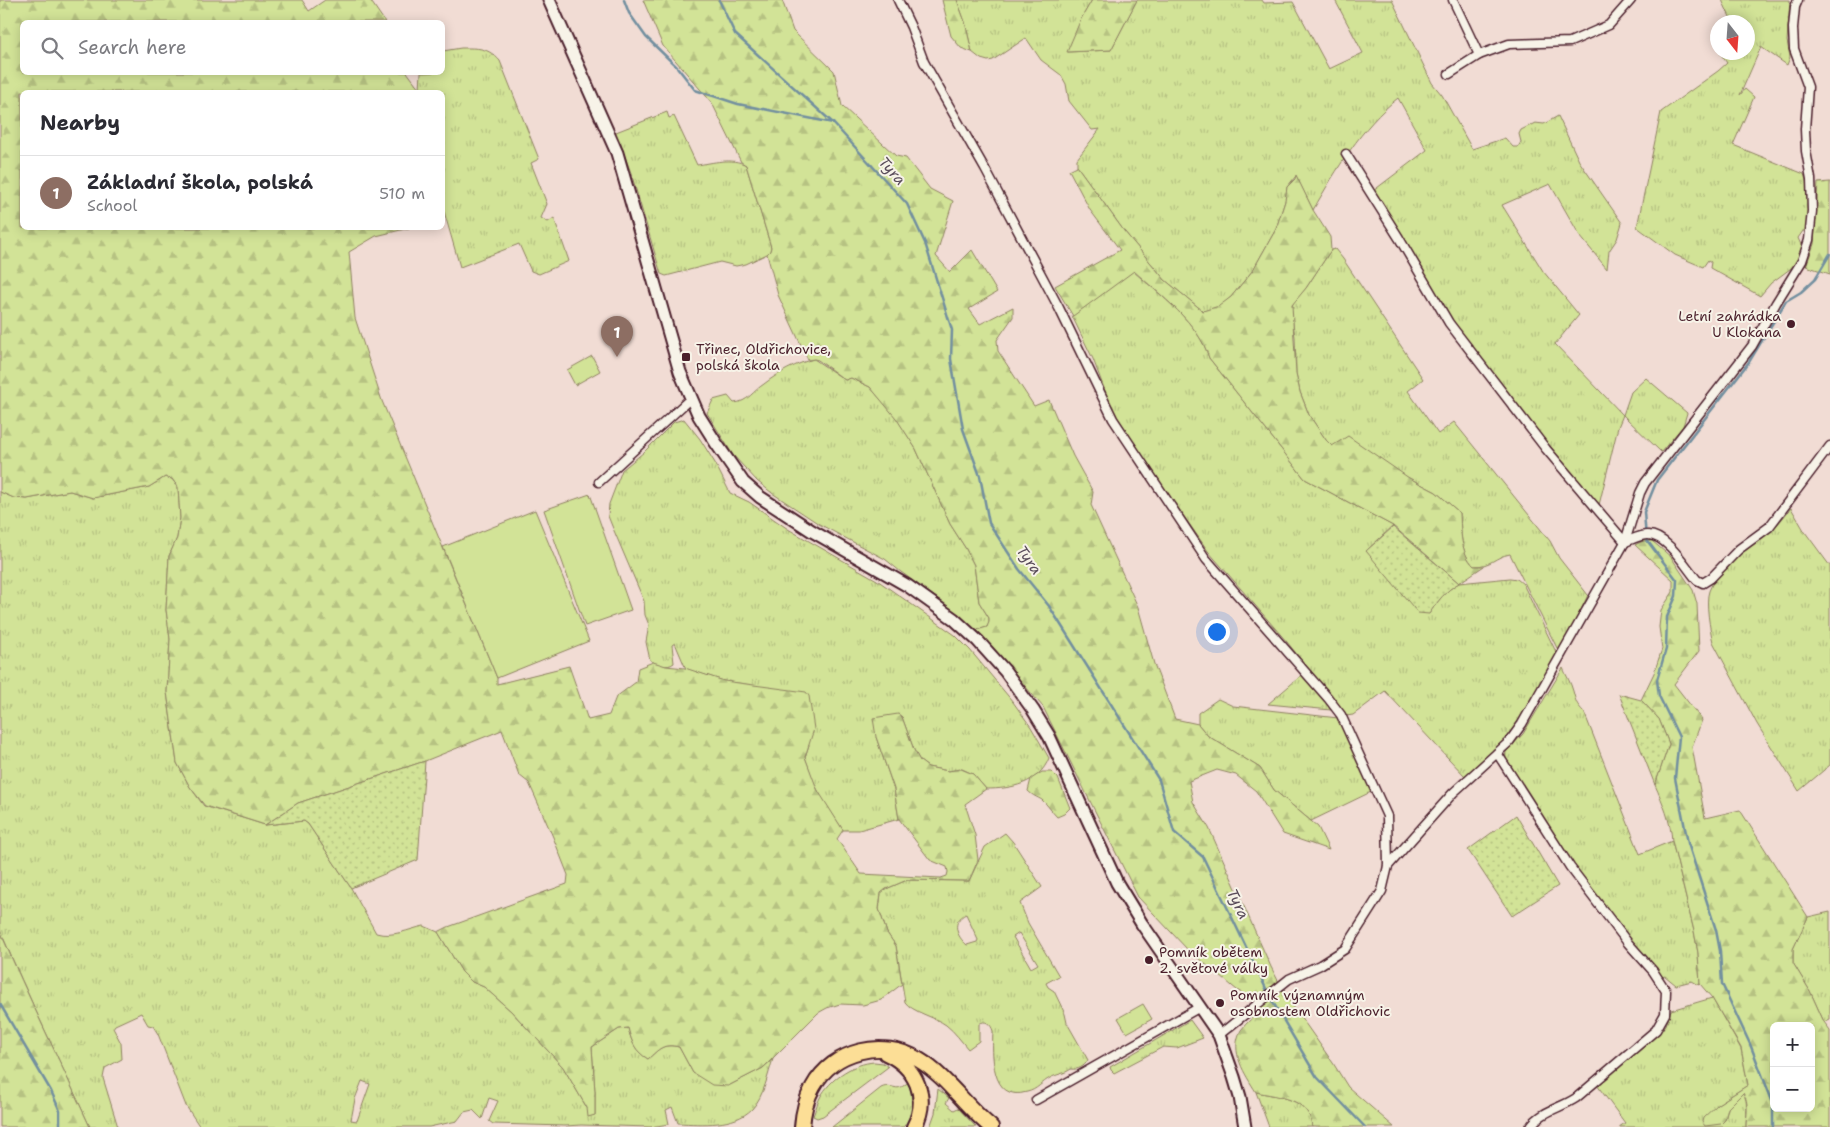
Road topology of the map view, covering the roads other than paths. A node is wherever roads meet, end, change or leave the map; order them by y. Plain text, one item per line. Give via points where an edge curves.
1 (549, 0) edge
2 (898, 0) edge
3 (1453, 0) edge
4 (1631, 0) edge
5 (1798, 0) edge
6 (1479, 55) junction
7 (1449, 74) dead end
8 (1346, 154) dead end
9 (691, 398) junction
10 (1830, 446) edge
11 (598, 482) dead end
12 (1625, 542) junction
13 (1497, 753) junction
14 (1388, 866) junction
15 (1200, 1007) junction
16 (1218, 1035) junction
17 (871, 1049) junction
18 (1036, 1100) dead end
19 (802, 1127) edge
20 (914, 1127) edge
21 (991, 1127) edge
22 (1245, 1127) edge
23 (1530, 1127) edge

1 - 9 street via 617,153 680,372
2 - 14 street via 924,62 1059,308 1114,419 1206,559 1328,698 1340,716 1387,816
3 - 6 street
4 - 6 street via 1609,25 1570,42 1509,44
5 - 12 street via 1793,28 1794,49 1808,87 1805,129 1811,180 1809,240 1802,261 1752,346 1645,483
6 - 7 street
8 - 12 street via 1449,322 1546,449
9 - 11 street
9 - 15 street via 730,464 760,497 908,586 954,619 1005,671 1049,736 1117,883
10 - 12 street via 1769,527 1739,549 1703,583 1662,540 1650,535
12 - 13 street via 1522,724
13 - 14 street via 1453,793
13 - 23 street via 1570,867 1666,991 1664,1014 1656,1030 1576,1098 1543,1115
14 - 16 street via 1382,891 1345,949 1289,979
15 - 16 street
15 - 18 street
16 - 22 street via 1238,1090
17 - 19 highway via 844,1057 821,1075 809,1095
17 - 20 highway via 892,1056 914,1076 920,1090 921,1105
17 - 21 highway via 900,1051 918,1059

